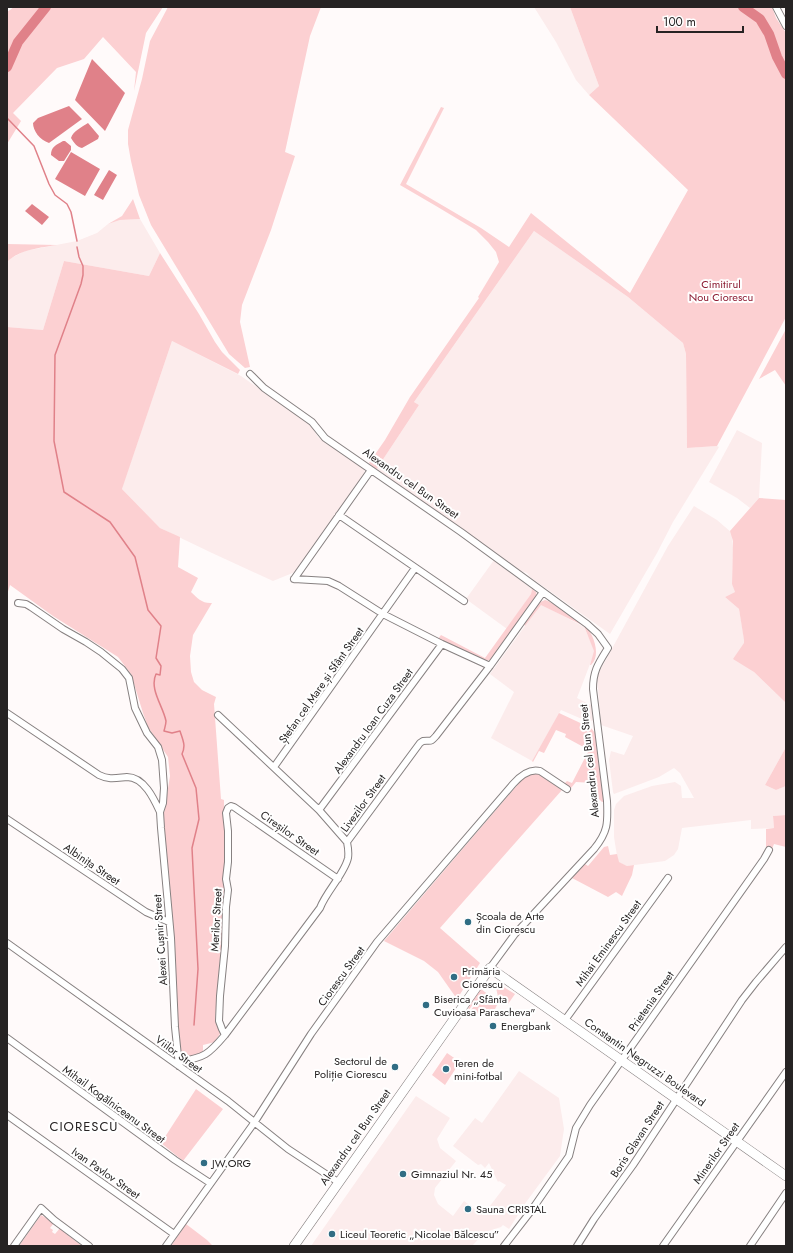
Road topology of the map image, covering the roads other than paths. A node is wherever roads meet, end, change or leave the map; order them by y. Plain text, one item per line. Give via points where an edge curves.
1 (776, 7) edge
2 (786, 26) edge
3 (250, 374) dead end
4 (371, 470) junction
5 (338, 515) junction
6 (415, 568) junction
7 (543, 592) junction
8 (464, 601) dead end
9 (18, 604) dead end
10 (383, 614) junction
11 (442, 644) junction
12 (490, 666) junction
13 (7, 713) edge
14 (218, 715) dead end
15 (274, 767) junction
16 (568, 789) dead end
17 (229, 806) joint
18 (319, 810) junction
19 (160, 812) junction
20 (7, 818) edge
21 (347, 842) junction
22 (769, 850) dead end
23 (668, 878) dead end
24 (338, 879) junction
25 (169, 922) junction
26 (7, 943) edge
27 (786, 947) edge
28 (490, 968) junction
29 (565, 1020) junction
30 (225, 1035) junction
31 (7, 1038) edge
32 (622, 1060) junction
33 (179, 1064) junction
34 (786, 1072) edge
35 (676, 1098) junction
36 (7, 1115) edge
37 (254, 1123) junction
38 (737, 1142) junction
39 (786, 1176) edge
40 (338, 1182) junction
41 (210, 1183) junction
42 (786, 1193) edge
43 (174, 1234) junction
44 (14, 1246) edge
45 (89, 1246) edge
46 (166, 1246) edge
47 (294, 1246) edge
48 (504, 1246) edge
49 (577, 1246) edge
50 (664, 1246) edge
51 (750, 1246) edge

1 - 2 street
3 - 4 street, Alexandru cel Bun Street via 264,388 312,422 324,438
4 - 5 street
4 - 7 street, Alexandru cel Bun Street
5 - 6 street
5 - 10 street via 294,579 328,581
6 - 8 street
6 - 10 street, Ștefan cel Mare și Sfânt Street
7 - 12 street, Livezilor Street
7 - 28 street, Alexandru cel Bun Street via 587,624 608,648 595,670 593,680 607,801 607,825 600,841 515,934
9 - 19 street via 26,604 101,652 129,678 135,708 147,733 158,747 162,760 164,788
10 - 11 street
10 - 15 street, Ștefan cel Mare și Sfânt Street
11 - 12 street
11 - 18 street, Alexandru Ioan Cuza Street
12 - 21 street, Livezilor Street via 432,741 420,743
13 - 19 street via 99,775 110,779 129,777 140,782 152,796
14 - 15 street
15 - 18 street
16 - 37 street, Ciorescu Street via 536,770 520,776 377,942 311,1034
17 - 24 street, Cireșilor Street
17 - 30 street, Merilor Street via 226,810 228,890 219,1021
18 - 21 street
19 - 25 street, Alexei Cușnir Street
20 - 25 street, Albinița Street via 140,908
21 - 24 street, Livezilor Street via 348,859
22 - 32 street, Prietenia Street
23 - 29 street, Mihai Eminescu Street
24 - 30 street, Livezilor Street via 323,899 320,908
25 - 33 street, Alexei Cușnir Street
26 - 33 street, Viilor Street
27 - 35 street, Boris Glavan Street via 742,1000
28 - 29 street, Constantin Negruzzi Boulevard
28 - 40 street, Alexandru cel Bun Street
29 - 32 street, Constantin Negruzzi Boulevard
30 - 33 street, Livezilor Street via 205,1056
31 - 41 street, Mihail Kogălniceanu Street via 174,1160
32 - 35 street, Constantin Negruzzi Boulevard
32 - 48 street, Prietenia Street via 579,1122 571,1150 564,1163
33 - 37 street, Viilor Street
34 - 38 street, Minerilor Street
35 - 38 street, Constantin Negruzzi Boulevard
35 - 49 street, Boris Glavan Street
36 - 43 street, Ivan Pavlov Street
37 - 40 street, Viilor Street
37 - 41 street, Ciorescu Street
38 - 39 street, Constantin Negruzzi Boulevard
38 - 50 street, Minerilor Street
40 - 47 street, Alexandru cel Bun Street
41 - 43 street, Ciorescu Street
42 - 51 street
43 - 46 street, Ciorescu Street
44 - 45 street via 41,1208

